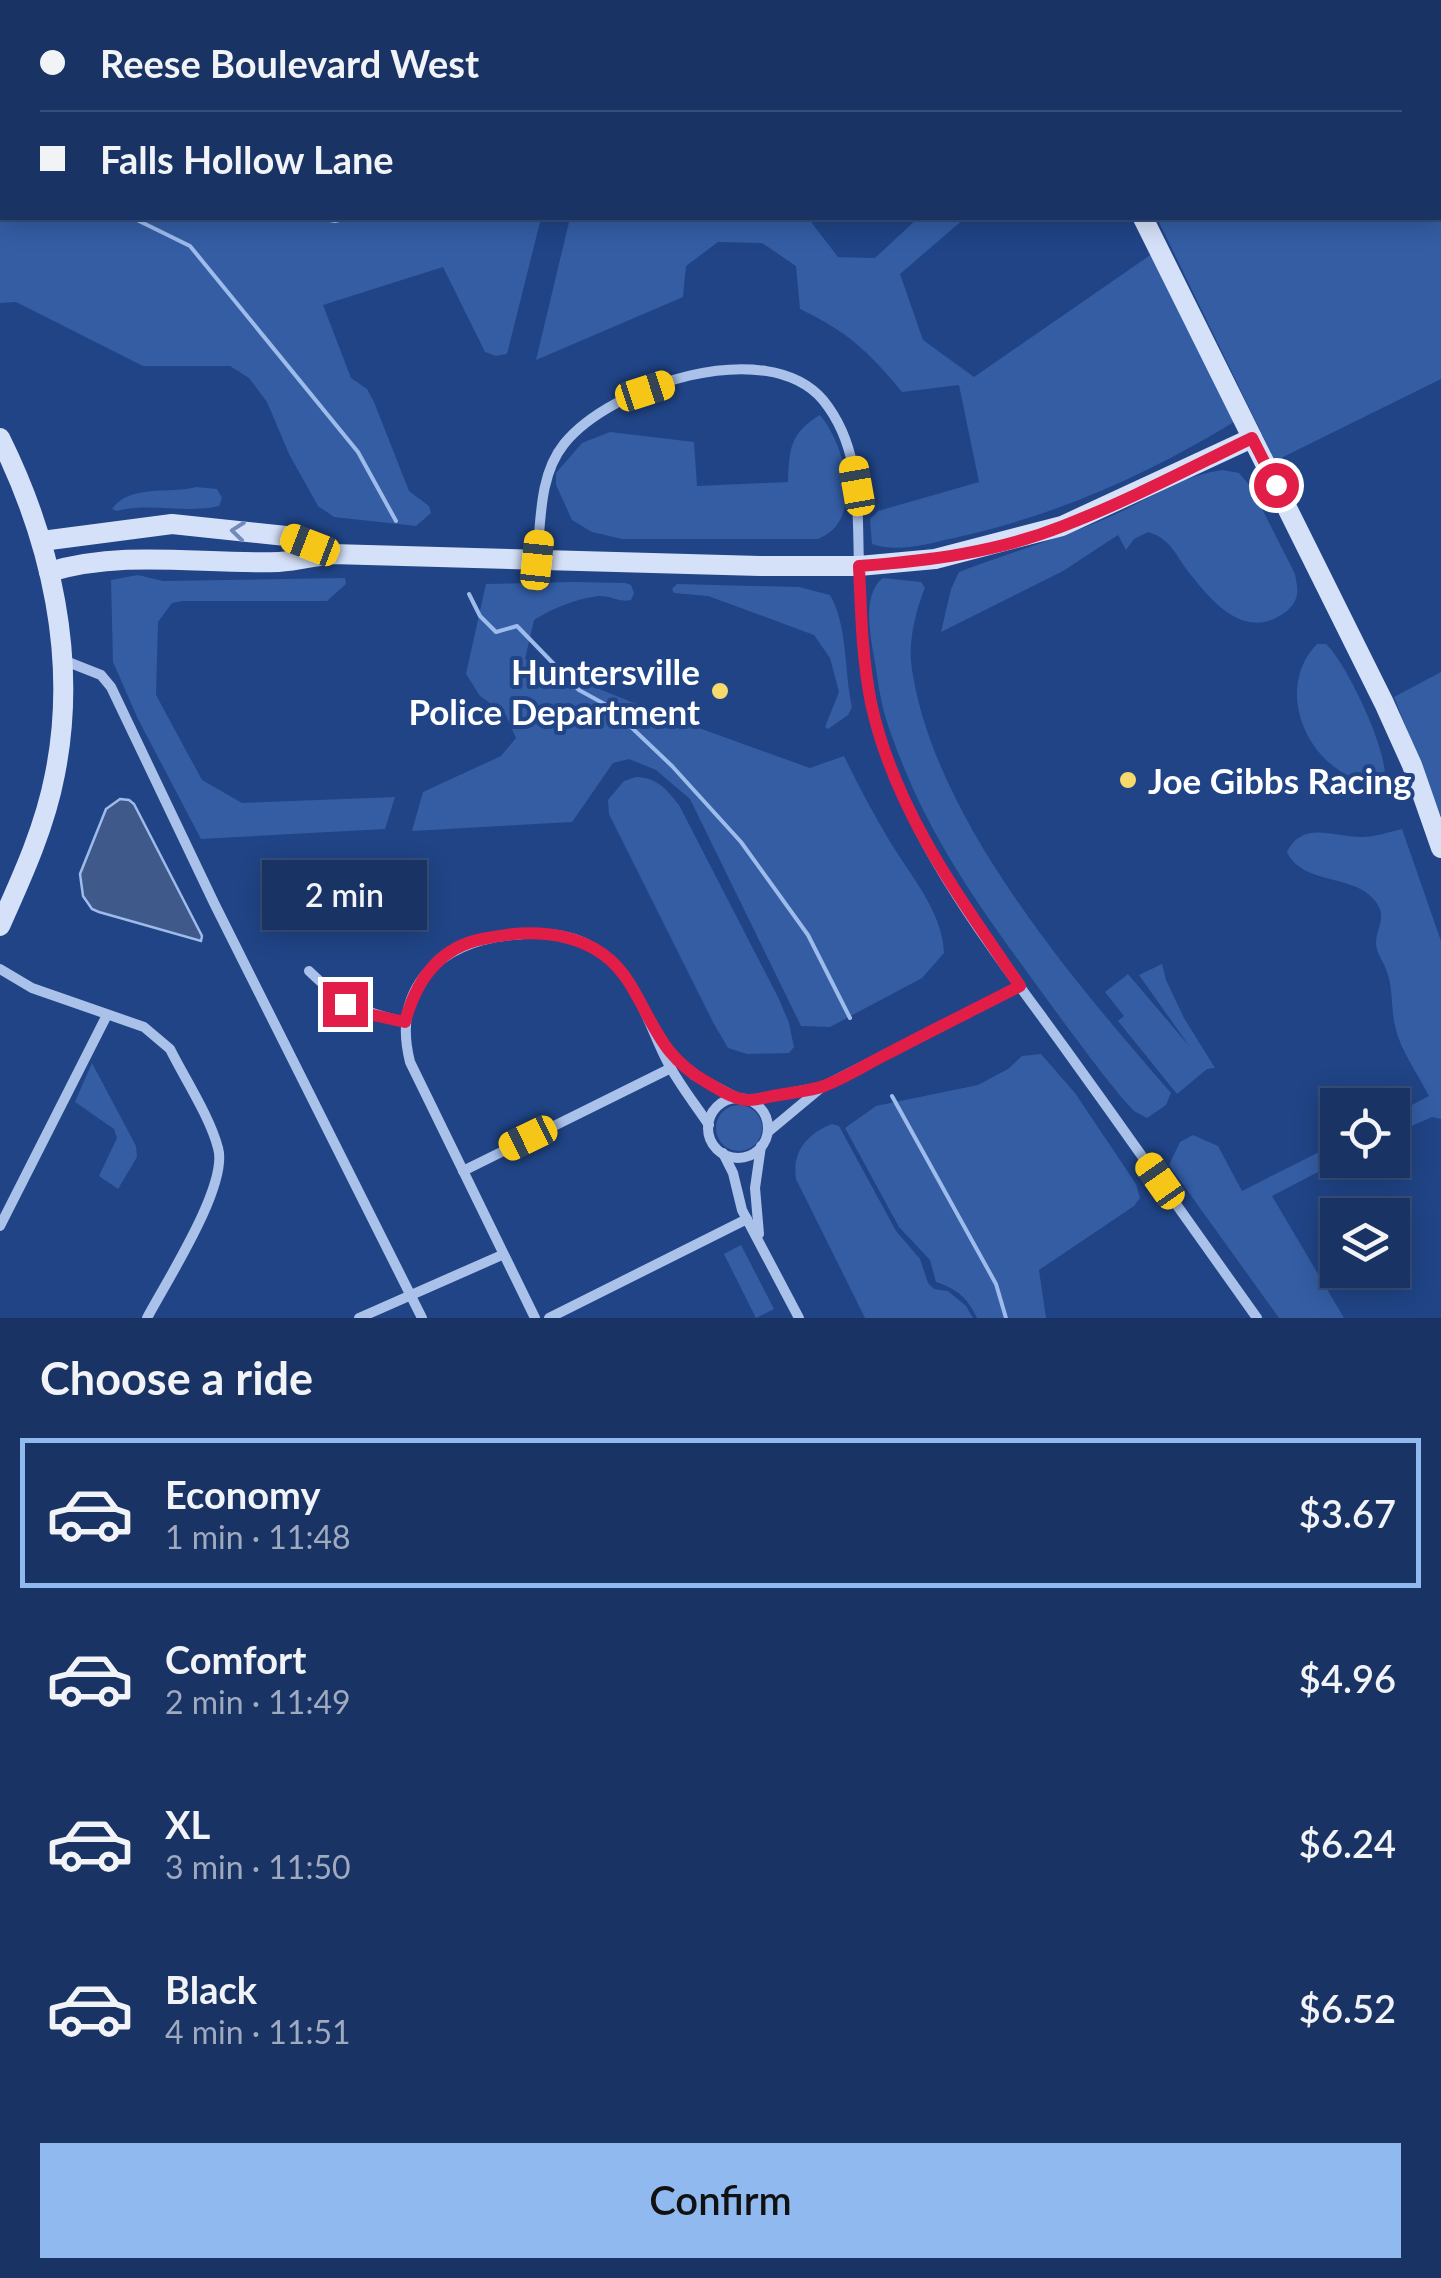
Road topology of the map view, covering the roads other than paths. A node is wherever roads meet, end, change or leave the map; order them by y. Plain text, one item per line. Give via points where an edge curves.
1 (1144, 220) edge
2 (0, 438) edge
3 (1252, 438) junction
4 (42, 541) junction
5 (332, 554) junction
6 (537, 560) junction
7 (859, 566) junction
8 (50, 572) junction
9 (64, 660) junction
10 (1441, 848) edge
11 (0, 926) edge
12 (0, 969) edge
13 (308, 970) dead end
14 (1020, 986) junction
15 (107, 1016) junction
16 (405, 1022) junction
17 (659, 1041) junction
18 (670, 1068) junction
19 (822, 1087) junction
20 (744, 1099) junction
21 (709, 1125) junction
22 (768, 1132) junction
23 (761, 1146) junction
24 (722, 1153) junction
25 (463, 1170) junction
26 (747, 1219) junction
27 (0, 1226) edge
28 (760, 1240) junction
29 (502, 1255) junction
30 (410, 1294) junction
31 (147, 1318) edge
32 (358, 1318) edge
33 (422, 1318) edge
34 (536, 1318) edge
35 (550, 1318) edge
36 (799, 1318) edge
37 (1257, 1318) edge

1 - 3 street
2 - 4 street
3 - 7 street via 1045,532 935,559
3 - 10 street via 1391,718
5 -> 4 street via 286,536 172,524
4 - 8 street
5 - 6 street
5 - 8 street via 280,562 112,561
6 - 7 street
6 - 7 street via 544,488 565,442 632,397 706,372 741,369 770,370 797,381 820,396 836,419 857,486
7 - 14 street via 867,681 890,766 922,837
8 - 9 street
9 - 11 street via 56,773
9 - 30 street via 101,675 110,687
12 - 15 street
13 - 16 street via 345,1004
14 - 19 street
14 - 37 street
15 - 27 street
15 - 31 street via 144,1027 170,1050 218,1147 214,1190
16 - 17 street via 430,968 457,948 544,932 584,942 616,965
16 - 25 street via 410,1062
17 - 18 street
17 - 20 street via 694,1074
18 - 21 street
18 - 25 street
19 - 20 street
19 - 22 street
20 - 21 street via 721,1103
20 - 22 street via 764,1113
21 - 24 street
22 - 23 street
23 - 24 street via 741,1157
23 - 28 street via 755,1207
24 - 26 street
25 - 29 street
26 - 28 street
26 - 35 street
28 - 36 street
29 - 30 street
29 - 34 street
30 - 32 street
30 - 33 street

